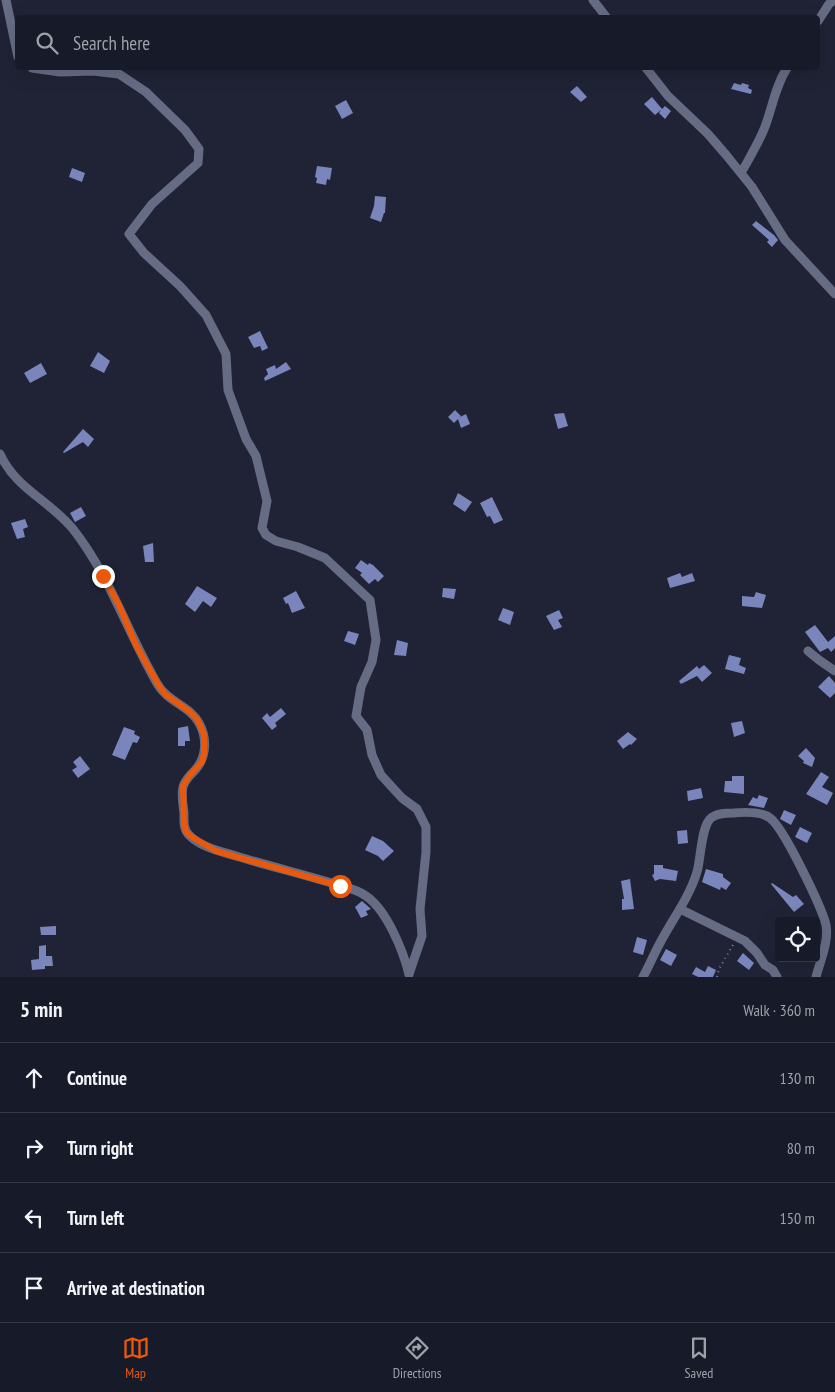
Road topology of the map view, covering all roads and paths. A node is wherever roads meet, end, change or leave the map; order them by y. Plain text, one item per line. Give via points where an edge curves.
1 (6, 0) edge
2 (593, 0) edge
3 (834, 0) edge
4 (605, 15) edge
5 (820, 18) edge
6 (15, 43) edge
7 (46, 70) edge
8 (93, 70) edge
9 (93, 70) edge
10 (648, 70) edge
11 (786, 70) edge
12 (740, 173) junction
13 (835, 294) edge
14 (0, 454) edge
15 (808, 651) dead end
16 (835, 672) edge
17 (680, 909) junction
18 (737, 937) junction
19 (409, 975) edge
20 (644, 977) edge
21 (717, 977) edge
22 (777, 977) edge
23 (816, 977) edge

1 - 6 street
2 - 4 street
3 - 5 street
7 - 9 street
8 - 19 street via 119,74 146,92 185,130 199,149 198,163 152,204 129,234 206,316 226,354 228,390 246,439 256,456 267,501 262,528 276,541 324,558 370,600 376,640 372,662 361,687 356,716 367,730 372,755 381,775 402,798 418,809 426,827 420,909 422,936
10 - 12 street
11 - 12 street via 779,80 758,144
12 - 13 street via 785,240
14 - 19 street via 14,478 63,518 80,539 119,605 159,686 189,711 201,727 205,741 202,762 182,790 186,832 216,851 365,894 378,907 396,938
15 - 16 street
17 - 18 street
17 - 20 street
17 - 23 street via 694,881 706,827 712,818 740,812 768,816 792,851 826,924 825,944
18 - 21 path
18 - 22 street via 748,944

